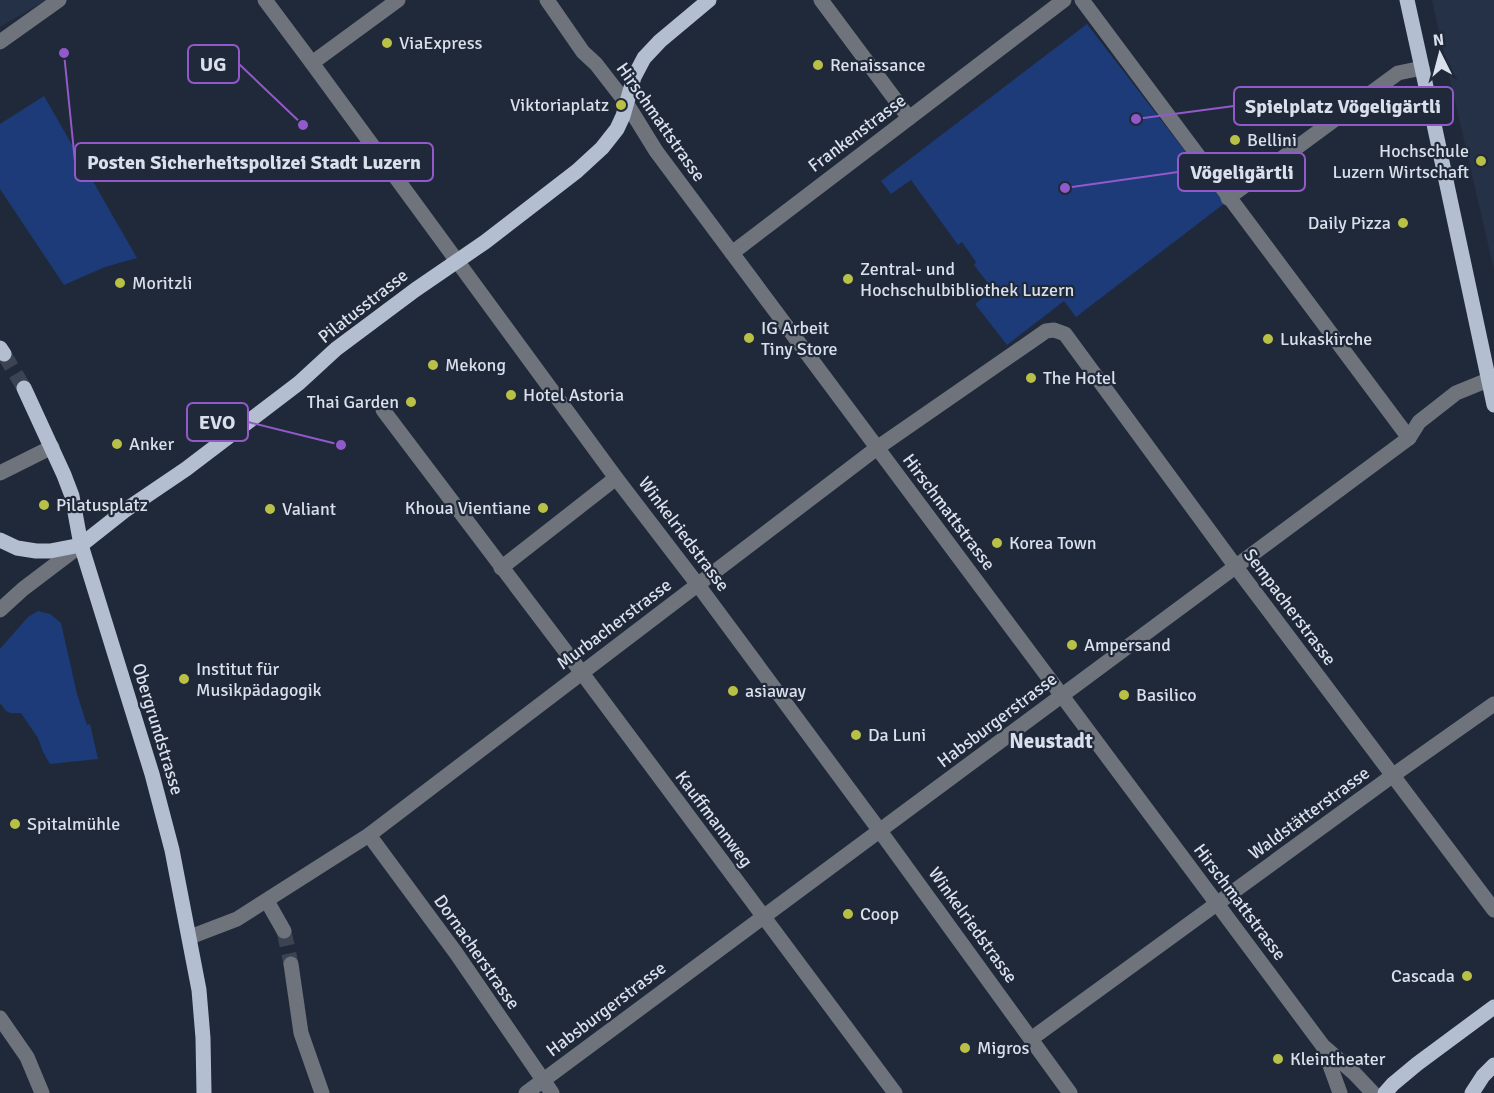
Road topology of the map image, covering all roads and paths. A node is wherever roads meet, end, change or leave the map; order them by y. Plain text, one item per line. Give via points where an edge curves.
1 (59, 0) edge
2 (265, 0) edge
3 (398, 0) edge
4 (547, 0) edge
5 (709, 0) edge
6 (821, 0) edge
7 (1064, 0) edge
8 (1082, 0) edge
9 (1407, 0) edge
10 (0, 42) edge
11 (312, 63) junction
12 (1422, 68) junction
13 (627, 105) junction
14 (909, 118) junction
15 (1228, 198) junction
16 (732, 252) junction
17 (458, 260) junction
18 (1053, 330) joint
19 (1488, 380) junction
20 (24, 388) tunnel mouth
21 (1494, 405) edge
22 (383, 410) dead end
23 (1409, 438) junction
24 (52, 447) junction
25 (877, 448) junction
26 (0, 473) edge
27 (616, 478) junction
28 (0, 540) edge
29 (81, 545) junction
30 (1236, 567) junction
31 (501, 568) junction
32 (698, 585) junction
33 (0, 610) edge
34 (582, 674) junction
35 (1062, 696) junction
36 (1494, 704) edge
37 (1392, 776) junction
38 (880, 831) junction
39 (369, 835) junction
40 (267, 901) junction
41 (1217, 904) junction
42 (1494, 910) edge
43 (763, 917) junction
44 (284, 931) tunnel mouth
45 (190, 937) junction
46 (291, 964) tunnel mouth
47 (1494, 1007) edge
48 (0, 1018) edge
49 (1031, 1039) junction
50 (1323, 1046) junction
51 (1494, 1065) edge
52 (548, 1087) edge
53 (42, 1093) edge
54 (204, 1093) edge
55 (322, 1093) edge
56 (526, 1093) edge
57 (895, 1093) edge
58 (1070, 1093) edge
59 (1340, 1093) edge
60 (1373, 1093) edge
61 (1385, 1093) edge
62 (1472, 1093) edge

1 - 10 street
2 - 11 street, Winkelriedstrasse
3 - 11 street
4 - 13 street, Hirschmattstrasse
5 - 13 main road, Pilatusstrasse via 644,58
6 - 14 street
7 - 14 street, Frankenstrasse
8 - 15 street
9 - 12 main road
11 - 17 street, Winkelriedstrasse
12 - 15 street via 1398,73
12 - 19 main road
13 - 16 street, Hirschmattstrasse via 656,151
13 - 17 main road, Pilatusstrasse via 616,129 594,156
14 - 16 street, Frankenstrasse
15 - 23 street
16 - 25 street, Hirschmattstrasse
17 - 27 street, Winkelriedstrasse
17 - 29 main road, Pilatusstrasse
18 - 25 street, Murbacherstrasse via 1046,331
18 - 30 street, Sempacherstrasse via 1065,334
19 - 21 main road
19 - 23 street, Habsburgerstrasse via 1456,393 1419,422
20 - 24 main road, Obergrundstrasse
22 - 31 street, Kauffmannweg
23 - 30 street, Habsburgerstrasse
24 - 26 street
24 - 29 main road, Obergrundstrasse via 72,496
25 - 32 street, Murbacherstrasse
25 - 35 street, Hirschmattstrasse
27 - 31 street
27 - 32 street, Winkelriedstrasse
28 - 29 main road via 36,551
29 - 33 street, Pilatusstrasse
29 - 45 main road, Obergrundstrasse via 152,774
30 - 35 street, Habsburgerstrasse
30 - 37 street, Sempacherstrasse
31 - 34 street, Kauffmannweg
32 - 34 street, Murbacherstrasse
32 - 38 street, Winkelriedstrasse
34 - 39 street, Murbacherstrasse
34 - 43 street, Kauffmannweg
35 - 38 street, Habsburgerstrasse
35 - 41 street, Hirschmattstrasse
36 - 37 street, Waldstätterstrasse
37 - 41 street, Waldstätterstrasse
37 - 42 street, Sempacherstrasse
38 - 43 street, Habsburgerstrasse
38 - 49 street, Winkelriedstrasse
39 - 40 street, Murbacherstrasse
39 - 52 street, Dornacherstrasse
40 - 44 street
40 - 45 street, Murbacherstrasse via 237,919
41 - 49 street, Waldstätterstrasse
41 - 50 street, Hirschmattstrasse
43 - 52 street, Habsburgerstrasse
43 - 57 street, Kauffmannweg
45 - 54 main road, Obergrundstrasse via 202,1015
46 - 55 street via 301,1033
47 - 61 main road
48 - 53 street via 27,1057
49 - 58 street, Winkelriedstrasse
50 - 59 street, Hirschmattstrasse
50 - 60 street, Hirschmattstrasse
51 - 62 main road
52 - 56 street, Habsburgerstrasse

